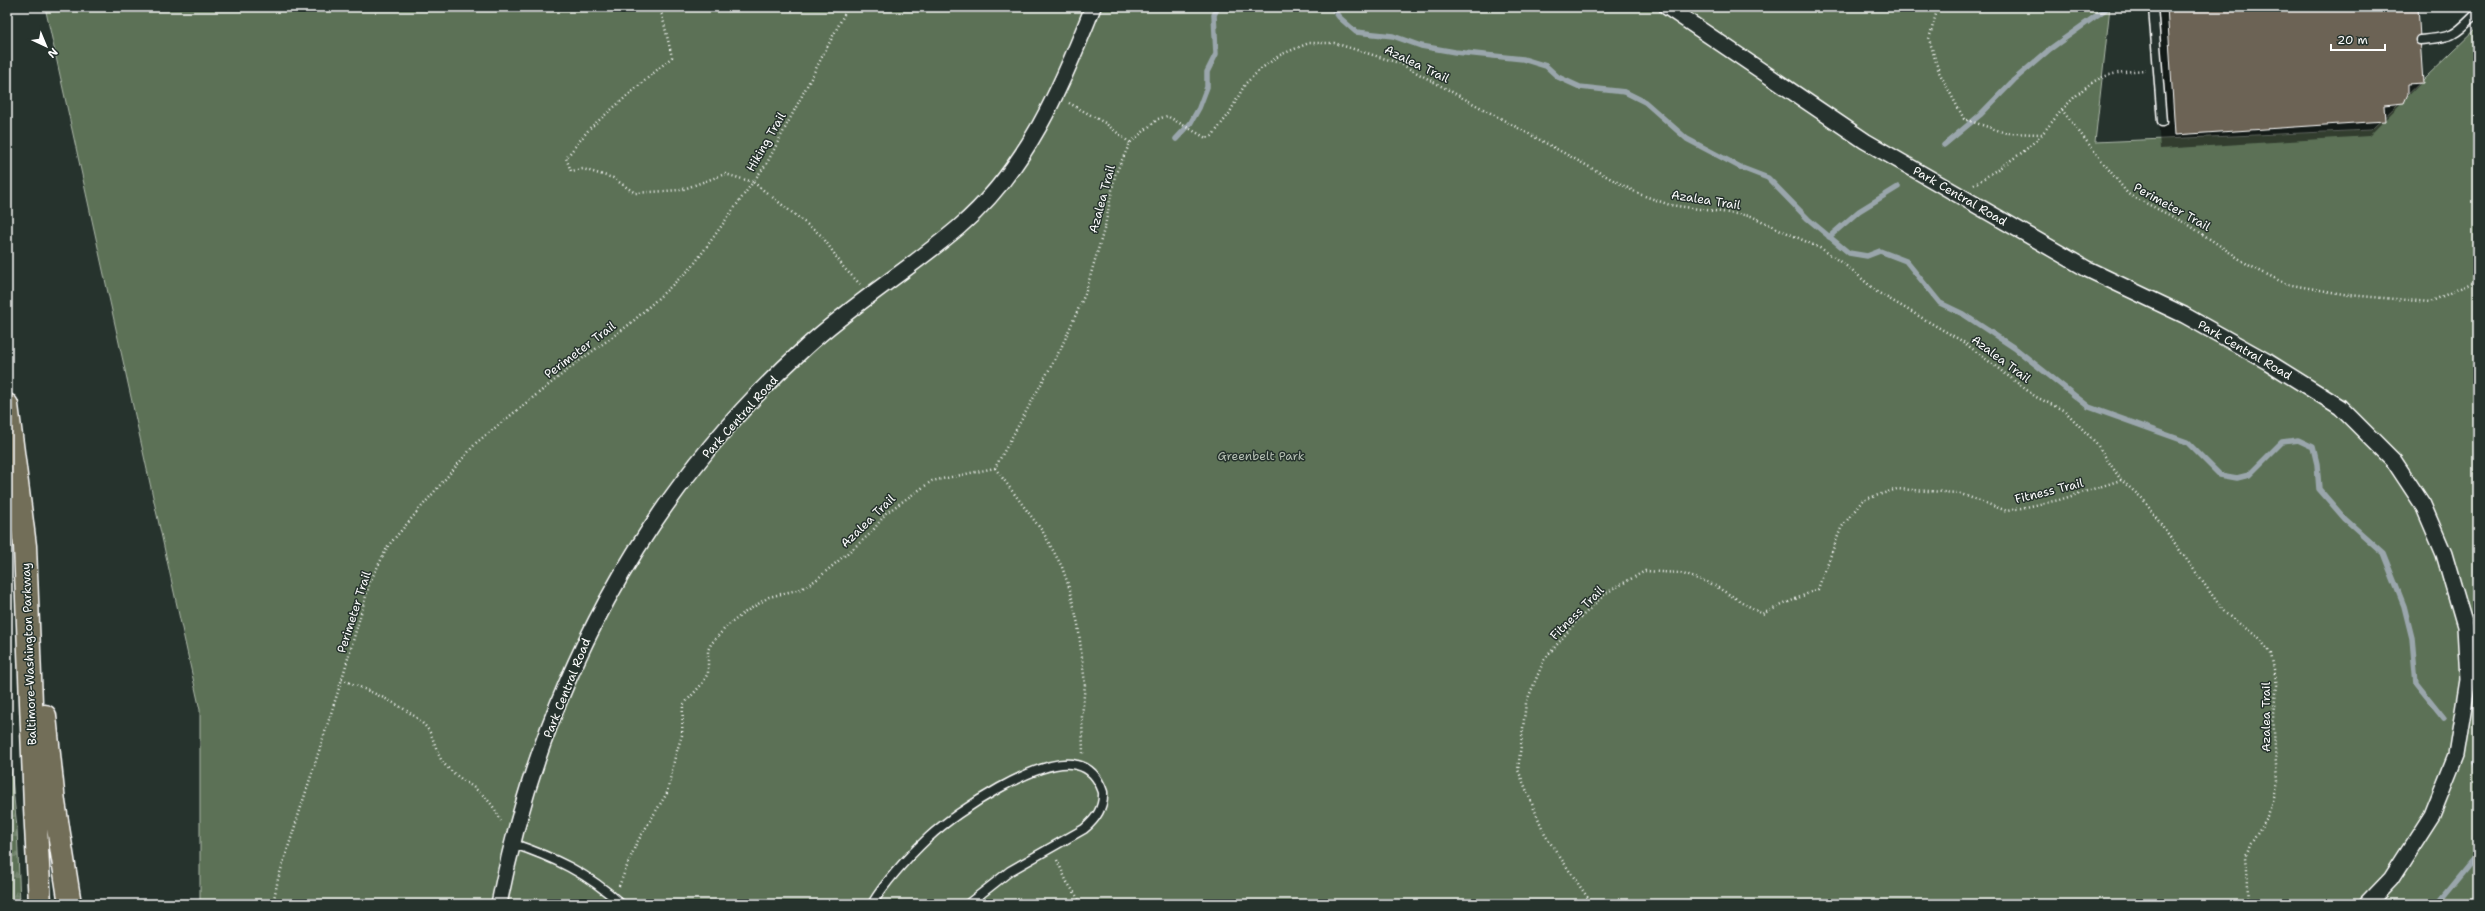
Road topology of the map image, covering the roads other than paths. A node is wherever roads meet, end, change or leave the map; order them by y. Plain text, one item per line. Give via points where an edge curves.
1 (1093, 7) edge
2 (1667, 7) edge
3 (2153, 7) edge
4 (2478, 12) edge
5 (2420, 40) dead end
6 (2162, 122) dead end
7 (7, 405) edge
8 (26, 546) junction
9 (511, 844) junction
10 (40, 904) edge
11 (70, 904) edge
12 (499, 904) edge
13 (621, 904) edge
14 (872, 904) edge
15 (968, 904) edge
16 (2367, 904) edge

1 - 9 street, Park Central Road via 1060,88 1031,143 1006,178 961,226 807,346 746,407 683,482 627,562 595,619 560,698 520,810
2 - 16 street, Park Central Road via 1865,141 2087,269 2184,315 2340,407 2394,461 2423,505 2444,554 2465,626 2468,680 2456,754 2432,815 2391,879
3 - 6 lane
4 - 5 lane via 2448,38
7 - 8 highway, Baltimore-Washington Parkway
8 - 10 highway, Baltimore-Washington Parkway
8 - 11 highway via 54,802
9 - 12 street, Park Central Road
9 - 13 lane via 570,866
14 - 15 lane via 890,879 929,837 968,807 998,789 1044,768 1067,763 1083,767 1096,778 1102,788 1100,812 1084,829 1004,874

